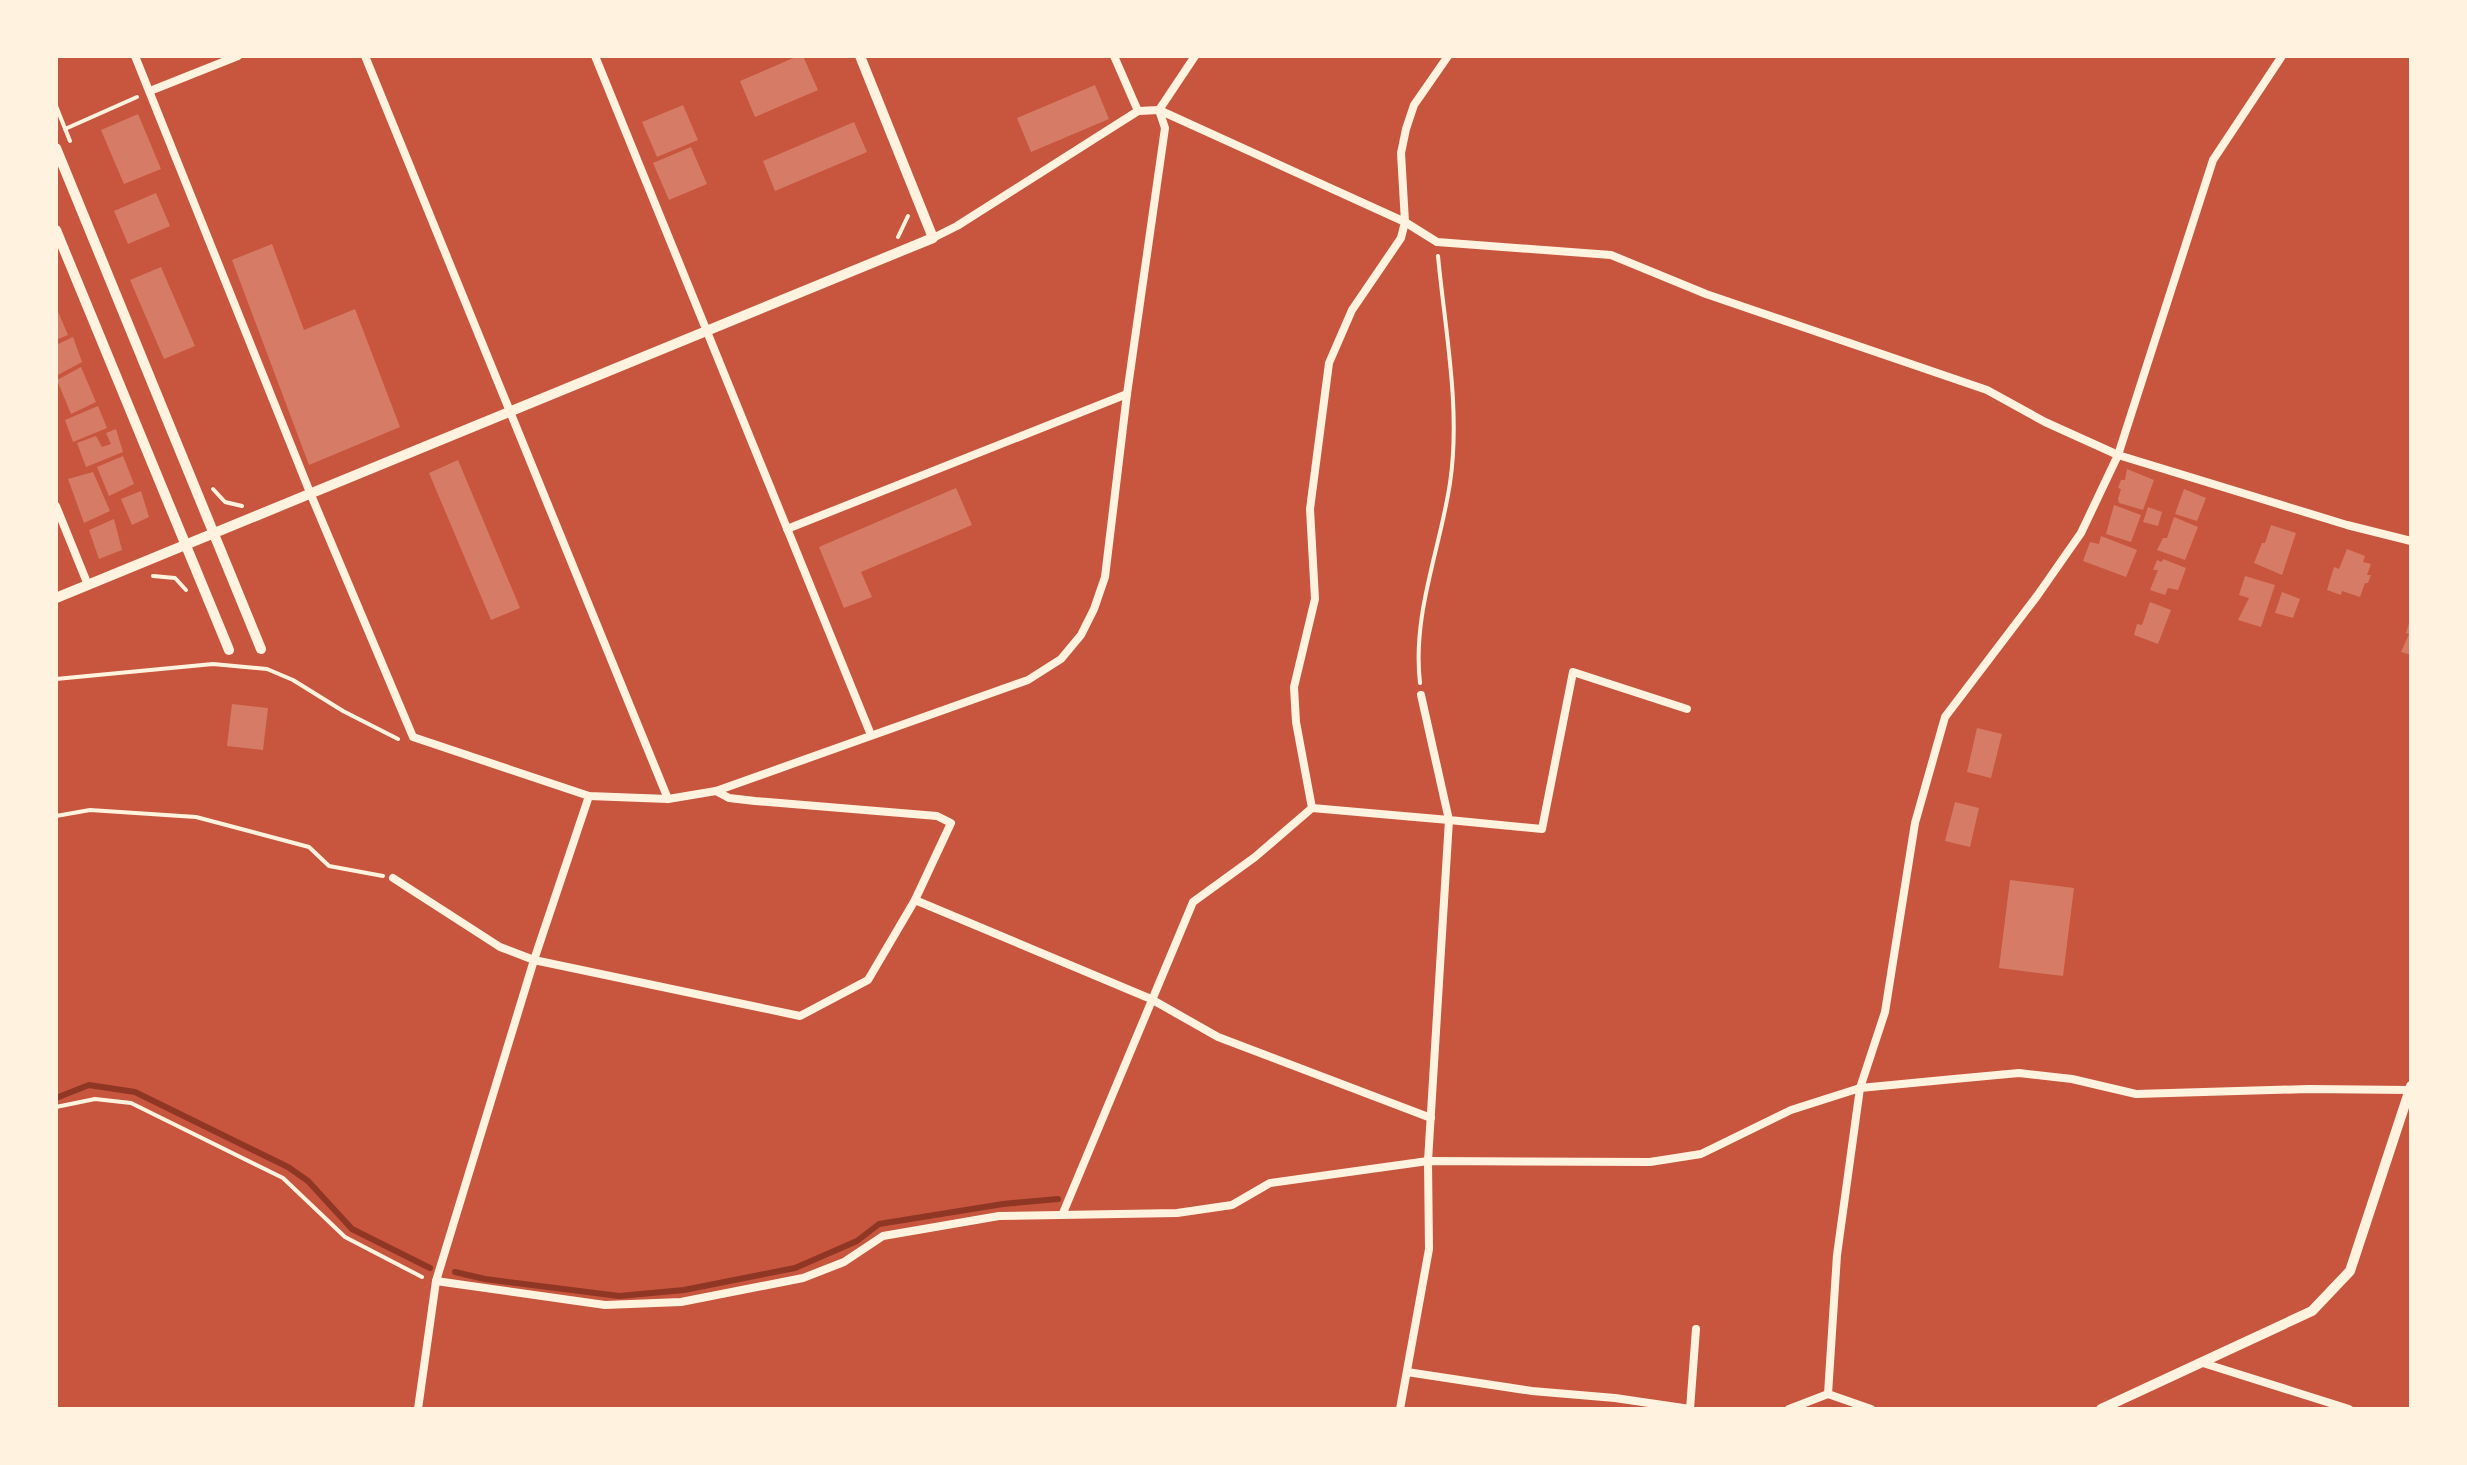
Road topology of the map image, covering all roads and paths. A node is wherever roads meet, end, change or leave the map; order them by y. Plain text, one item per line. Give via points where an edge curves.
1 (135, 56) edge
2 (238, 56) edge
3 (365, 56) edge
4 (595, 56) edge
5 (860, 56) edge
6 (1114, 56) edge
7 (1195, 56) edge
8 (1448, 56) edge
9 (2282, 56) edge
10 (150, 91) junction
11 (56, 106) edge
12 (1159, 110) junction
13 (1138, 111) junction
14 (65, 129) junction
15 (71, 143) dead end
16 (56, 148) edge
17 (909, 214) dead end
18 (1405, 222) junction
19 (56, 230) edge
20 (898, 238) dead end
21 (933, 238) junction
22 (1437, 242) junction
23 (706, 330) junction
24 (1127, 394) junction
25 (509, 412) junction
26 (2118, 455) junction
27 (213, 489) dead end
28 (311, 495) junction
29 (56, 506) edge
30 (255, 506) dead end
31 (787, 529) junction
32 (214, 535) junction
33 (2411, 541) edge
34 (186, 546) junction
35 (142, 580) dead end
36 (88, 585) junction
37 (56, 598) edge
38 (190, 598) dead end
39 (261, 649) dead end
40 (229, 650) dead end
41 (56, 679) edge
42 (1421, 695) joint
43 (1687, 709) dead end
44 (871, 735) junction
45 (413, 737) junction
46 (716, 791) junction
47 (589, 796) junction
48 (668, 799) junction
49 (1312, 808) junction
50 (56, 816) edge
51 (1449, 820) junction
52 (393, 878) joint
53 (915, 900) junction
54 (534, 960) junction
55 (1151, 999) junction
56 (1860, 1088) junction
57 (2410, 1088) edge
58 (56, 1107) edge
59 (1431, 1118) junction
60 (1428, 1161) junction
61 (1063, 1213) junction
62 (436, 1281) junction
63 (1696, 1329) dead end
64 (2203, 1363) junction
65 (1407, 1372) junction
66 (1828, 1394) junction
67 (418, 1409) edge
68 (1400, 1409) edge
69 (1789, 1409) edge
70 (1871, 1409) edge
71 (2101, 1409) edge
72 (2349, 1409) edge

1 - 10 street
2 - 10 street
3 - 25 street
4 - 23 street
5 - 21 street
6 - 13 street
7 - 12 street
8 - 18 street via 1414,105 1406,129 1401,153
9 - 26 street via 2213,160
10 - 14 path
10 - 28 street
11 - 14 path
12 - 13 street
12 - 18 street
12 - 24 street via 1165,128
13 - 21 street
14 - 15 path
16 - 32 street
17 - 20 path
18 - 22 street
18 - 49 street via 1401,238 1352,310 1329,363 1310,509 1315,599 1294,687
19 - 34 street
21 - 23 street
22 - 26 street via 1611,255 1706,294 1987,390
22 - 42 path via 1454,424 1450,483 1421,620
23 - 25 street
23 - 31 street
24 - 31 street
24 - 44 street via 1105,577 1081,635 1061,659 1028,680
25 - 28 street
25 - 48 street
26 - 33 street
26 - 56 street via 2081,533 1945,717 1915,823 1885,1012
27 - 30 path via 225,502
28 - 32 street
28 - 45 street
29 - 36 street
31 - 44 street
32 - 34 street
32 - 39 street
34 - 36 street
34 - 40 street
35 - 38 path via 156,574 175,578
36 - 37 street
41 - 45 path via 213,664 267,669 398,739
42 - 51 street
43 - 51 street via 1573,672 1542,829
44 - 46 street
45 - 47 street
46 - 48 street
46 - 53 street via 729,798 937,816 951,823
47 - 48 street
47 - 54 street
49 - 51 street
49 - 55 street via 1193,902
50 - 52 path via 90,810 196,817 309,847 329,866
51 - 59 street
52 - 54 street via 500,947
53 - 54 street via 868,980 800,1016
53 - 55 street
54 - 62 street
55 - 59 street via 1218,1037
55 - 61 street
56 - 57 street via 2019,1073 2136,1094
56 - 60 street via 1791,1110 1701,1154 1650,1162
56 - 66 street via 1837,1255
57 - 64 street via 2350,1271 2312,1311
58 - 62 path via 95,1099 131,1103 283,1178 345,1237
59 - 60 street
60 - 61 street via 1270,1183 1232,1205 1177,1213
60 - 65 street via 1429,1249
61 - 62 street via 999,1216 883,1236 844,1262 803,1278 681,1302 605,1305
62 - 67 street
63 - 65 street via 1690,1409
64 - 71 street
64 - 72 street
65 - 68 street
66 - 69 street
66 - 70 street

